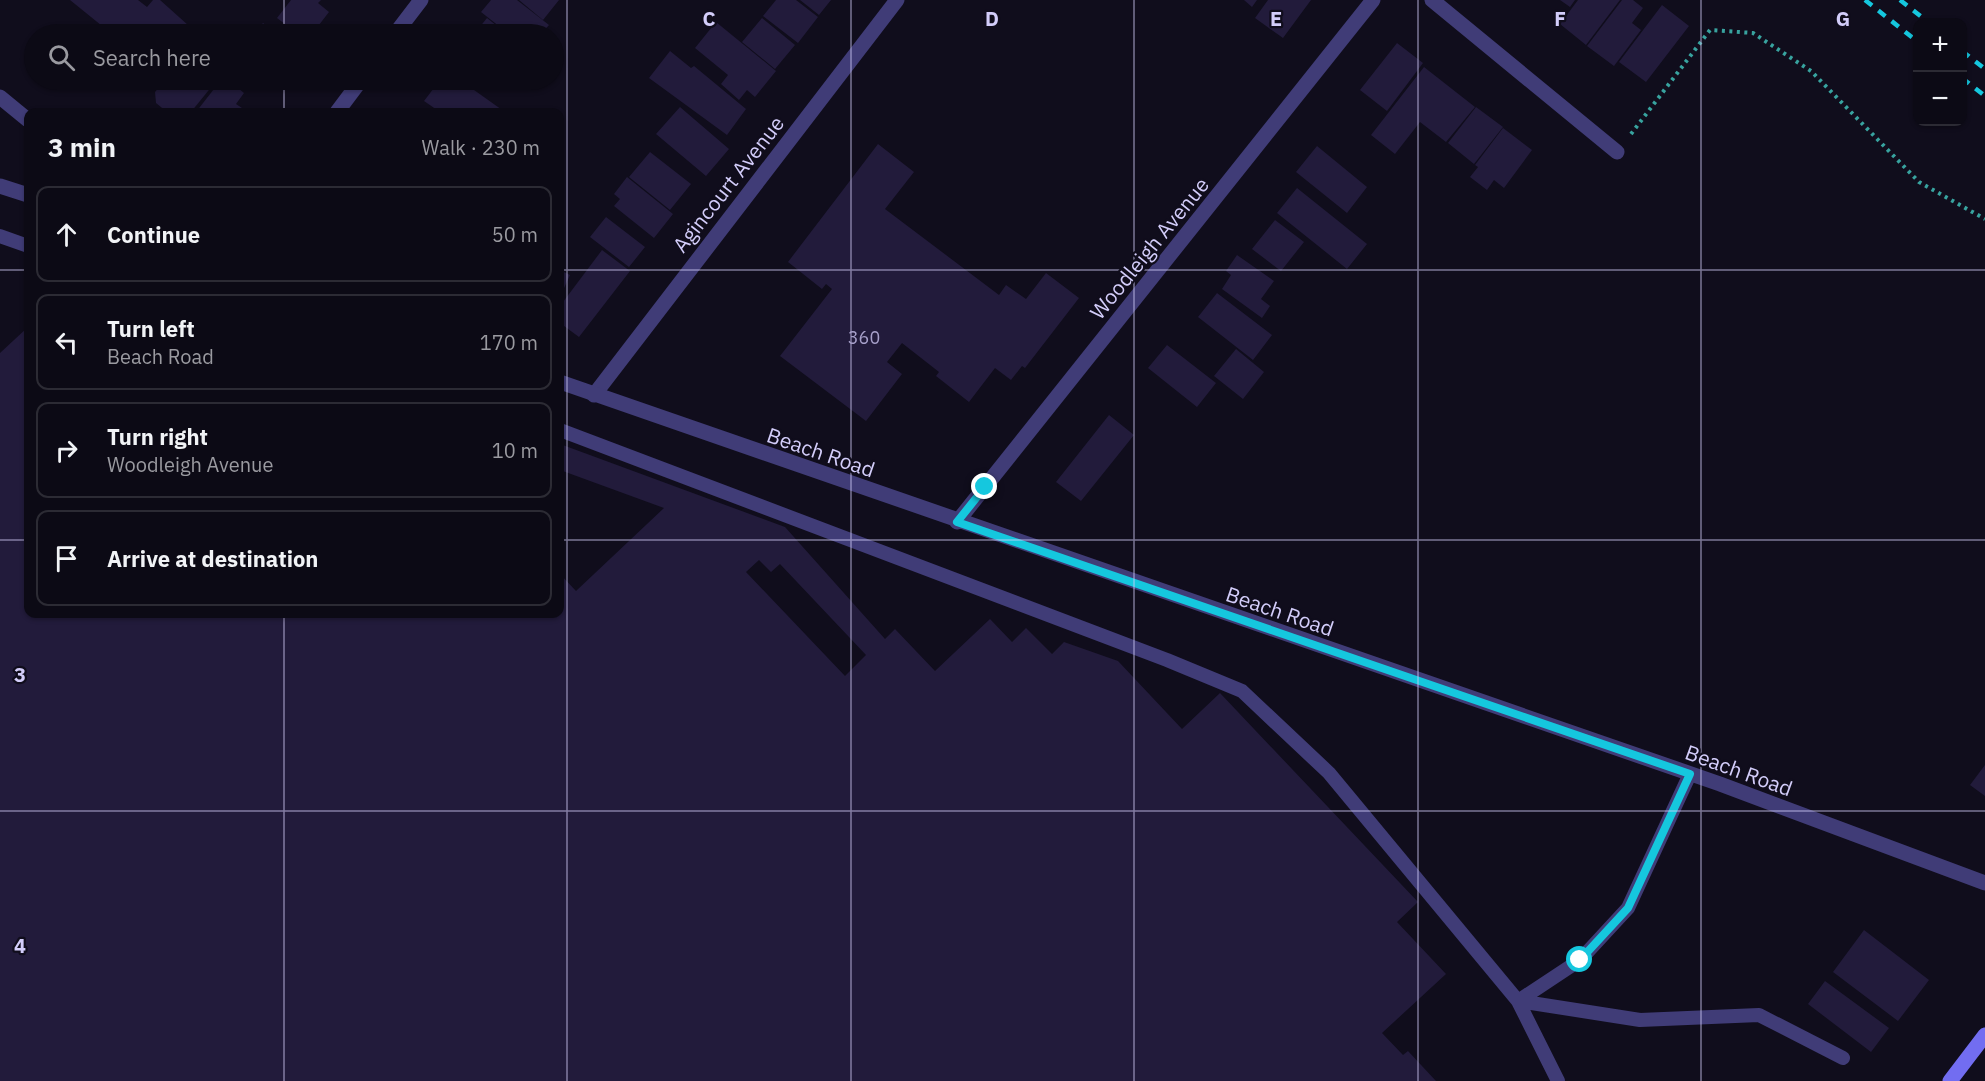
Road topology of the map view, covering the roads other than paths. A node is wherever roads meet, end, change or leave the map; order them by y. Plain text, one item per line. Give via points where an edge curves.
1 (421, 0) edge
2 (897, 0) edge
3 (1373, 0) edge
4 (1432, 0) edge
5 (403, 24) edge
6 (354, 90) edge
7 (0, 97) edge
8 (340, 108) edge
9 (24, 117) edge
10 (1617, 152) road end
11 (0, 186) edge
12 (24, 194) edge
13 (0, 236) edge
14 (24, 245) edge
15 (564, 384) edge
16 (594, 395) junction
17 (564, 432) edge
18 (957, 522) junction
19 (1690, 774) junction
20 (1985, 883) edge
21 (1518, 1001) junction
22 (1985, 1035) edge
23 (1843, 1058) dead end
24 (1558, 1081) edge
25 (1950, 1081) edge

1 - 5 street
2 - 16 street, Agincourt Avenue
3 - 18 street, Woodleigh Avenue
4 - 10 street
6 - 8 street
7 - 9 street
11 - 12 street
13 - 14 lane
15 - 16 street, Beach Road
16 - 18 street, Beach Road
17 - 21 lane via 1242,691 1329,773
18 - 19 street, Beach Road
19 - 20 street, Beach Road
19 - 21 lane via 1628,908 1580,960
21 - 23 lane via 1640,1020 1759,1015
21 - 24 lane
22 - 25 main road

